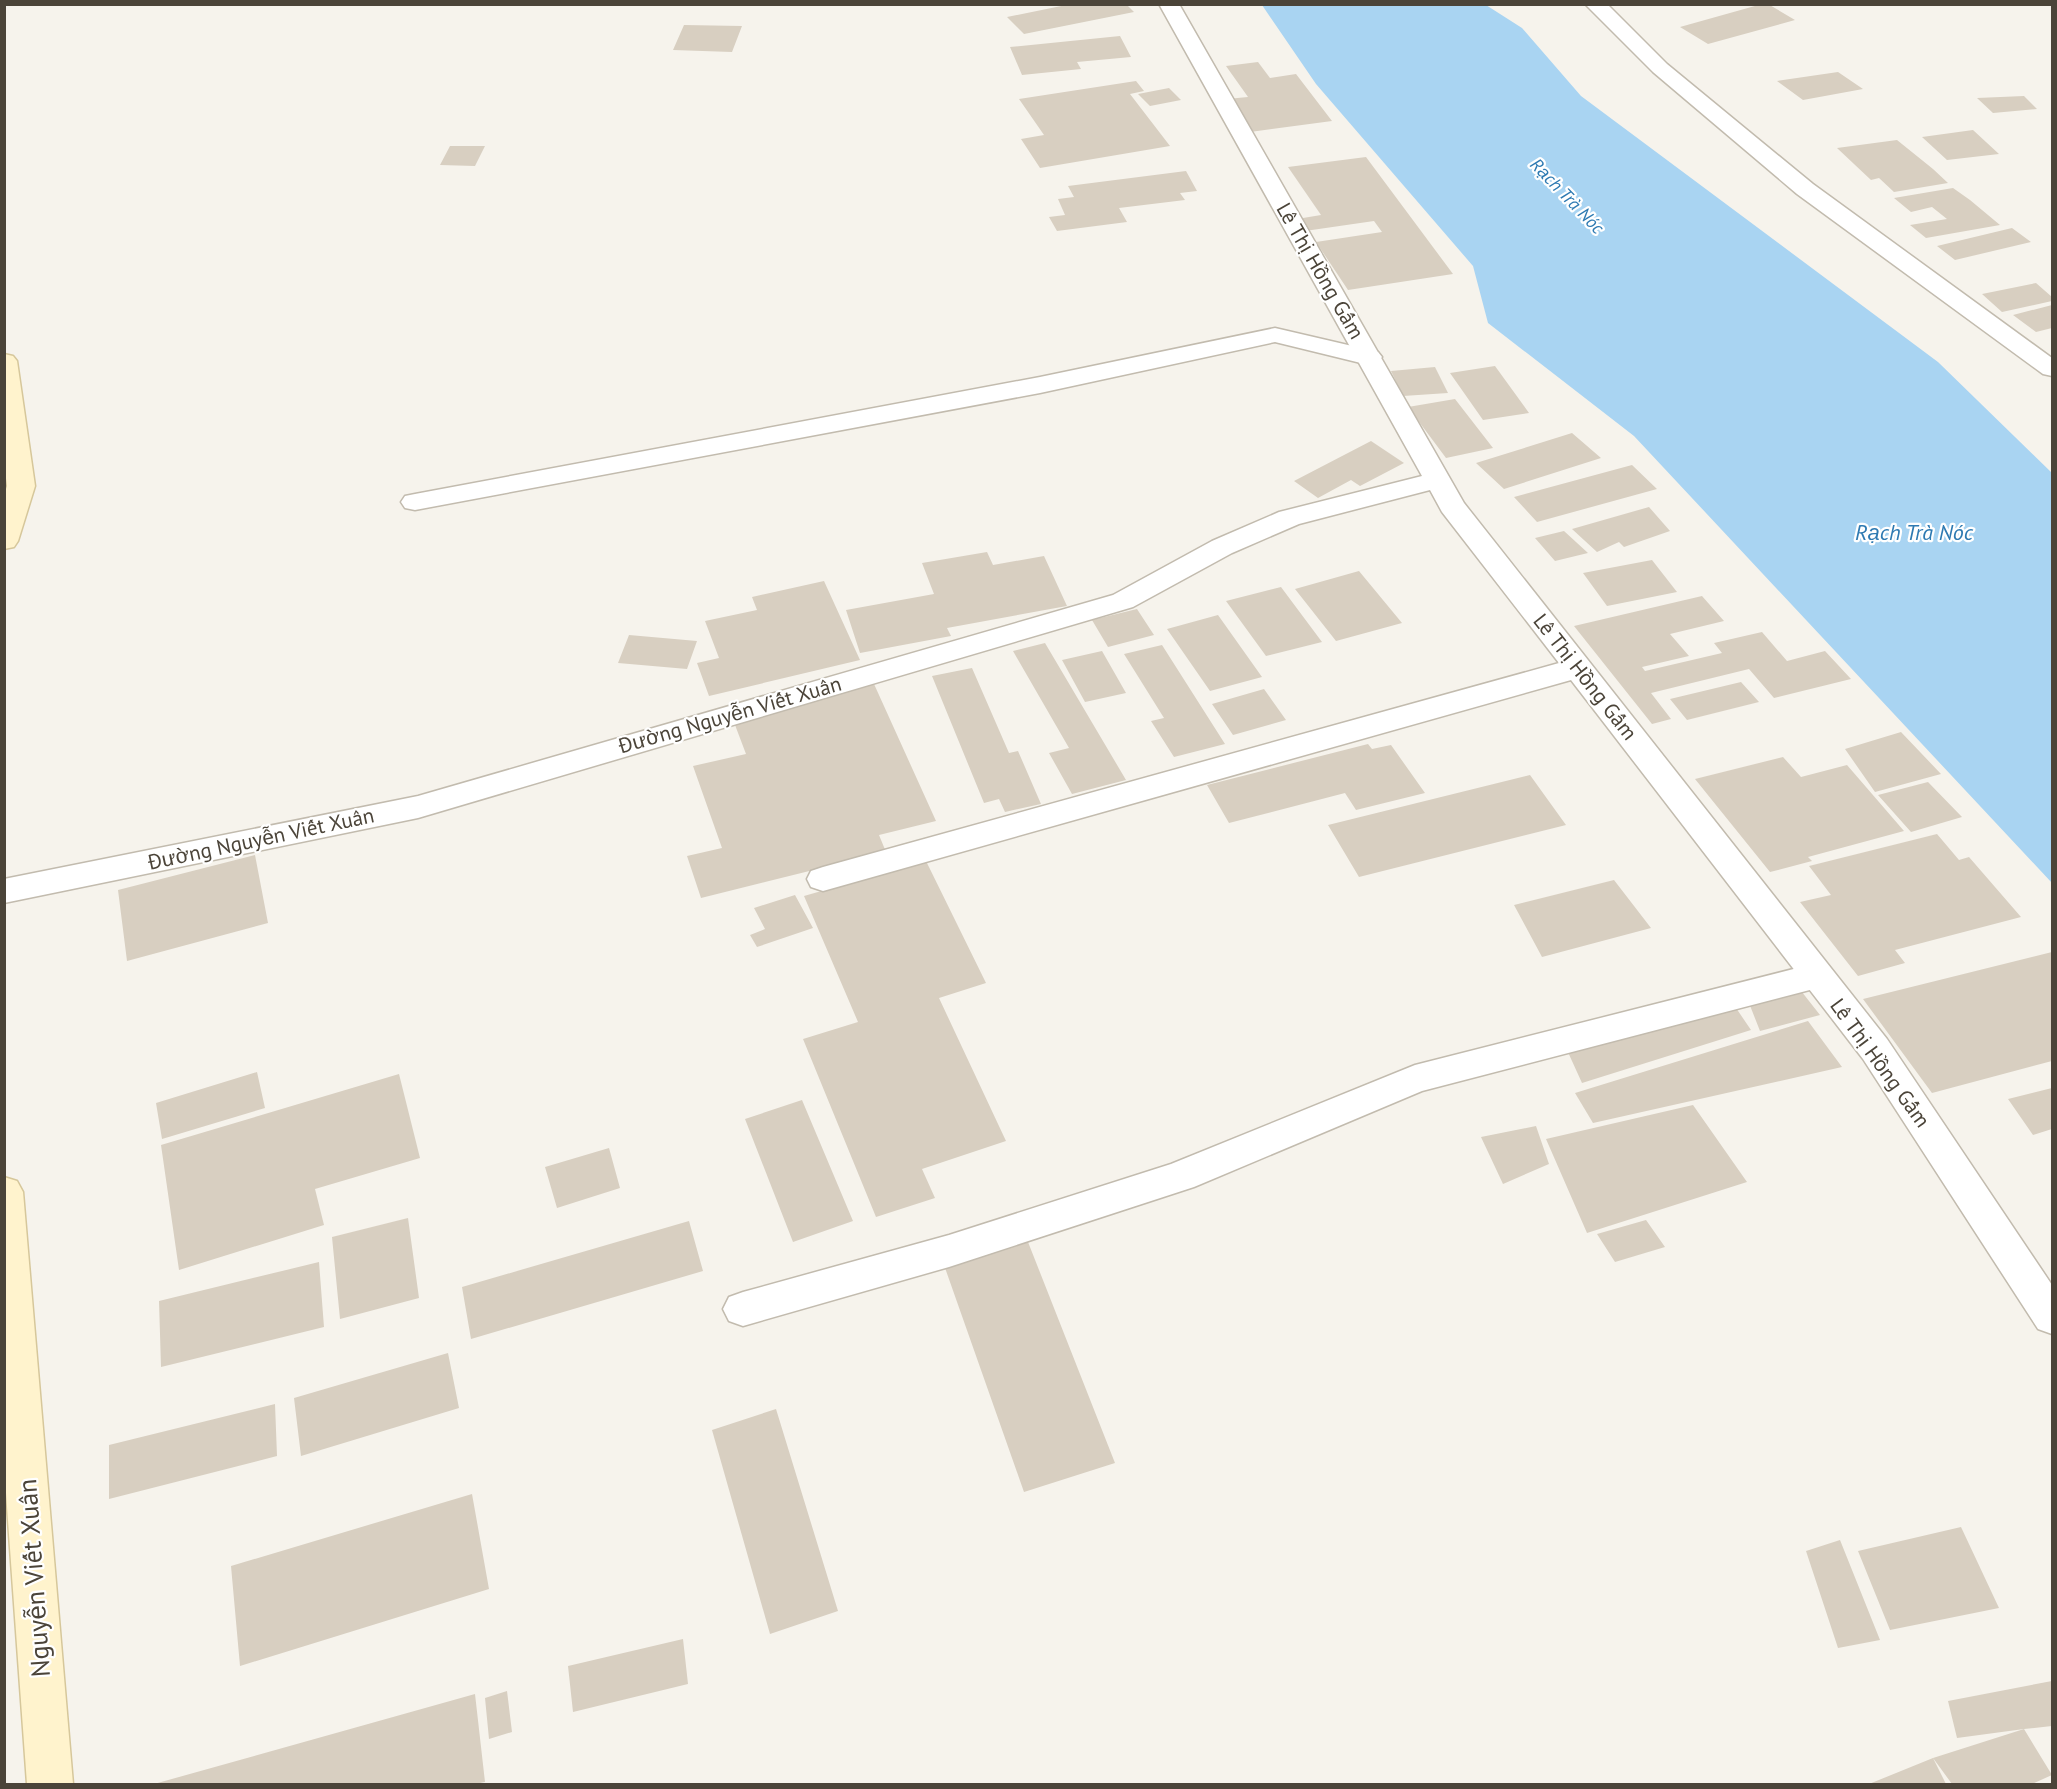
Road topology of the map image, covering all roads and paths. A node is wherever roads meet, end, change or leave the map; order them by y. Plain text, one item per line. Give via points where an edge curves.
1 (1169, 4) edge
2 (1595, 4) edge
3 (1369, 357) junction
4 (4, 361) edge
5 (2052, 369) edge
6 (1437, 480) junction
7 (415, 502) dead end
8 (4, 541) edge
9 (1578, 668) junction
10 (822, 879) dead end
11 (4, 891) edge
12 (1817, 976) junction
13 (4, 1192) edge
14 (744, 1309) dead end
15 (2052, 1317) edge
16 (50, 1785) edge

1 - 3 street, Lê Thị Hồng Gấm
2 - 5 street via 1660,68 1805,189
3 - 6 street, Lê Thị Hồng Gấm
3 - 7 street via 1275,336 1040,385
4 - 8 street via 21,486
6 - 9 street, Lê Thị Hồng Gấm via 1452,506
6 - 11 street, Đường Nguyễn Viết Xuân via 1289,518 1222,547 1123,602 430,803
9 - 10 street
9 - 12 street, Lê Thị Hồng Gấm
12 - 14 street via 1415,1079 1181,1176 949,1251
12 - 15 street, Lê Thị Hồng Gấm via 1875,1049
13 - 16 street, Nguyễn Viết Xuân

